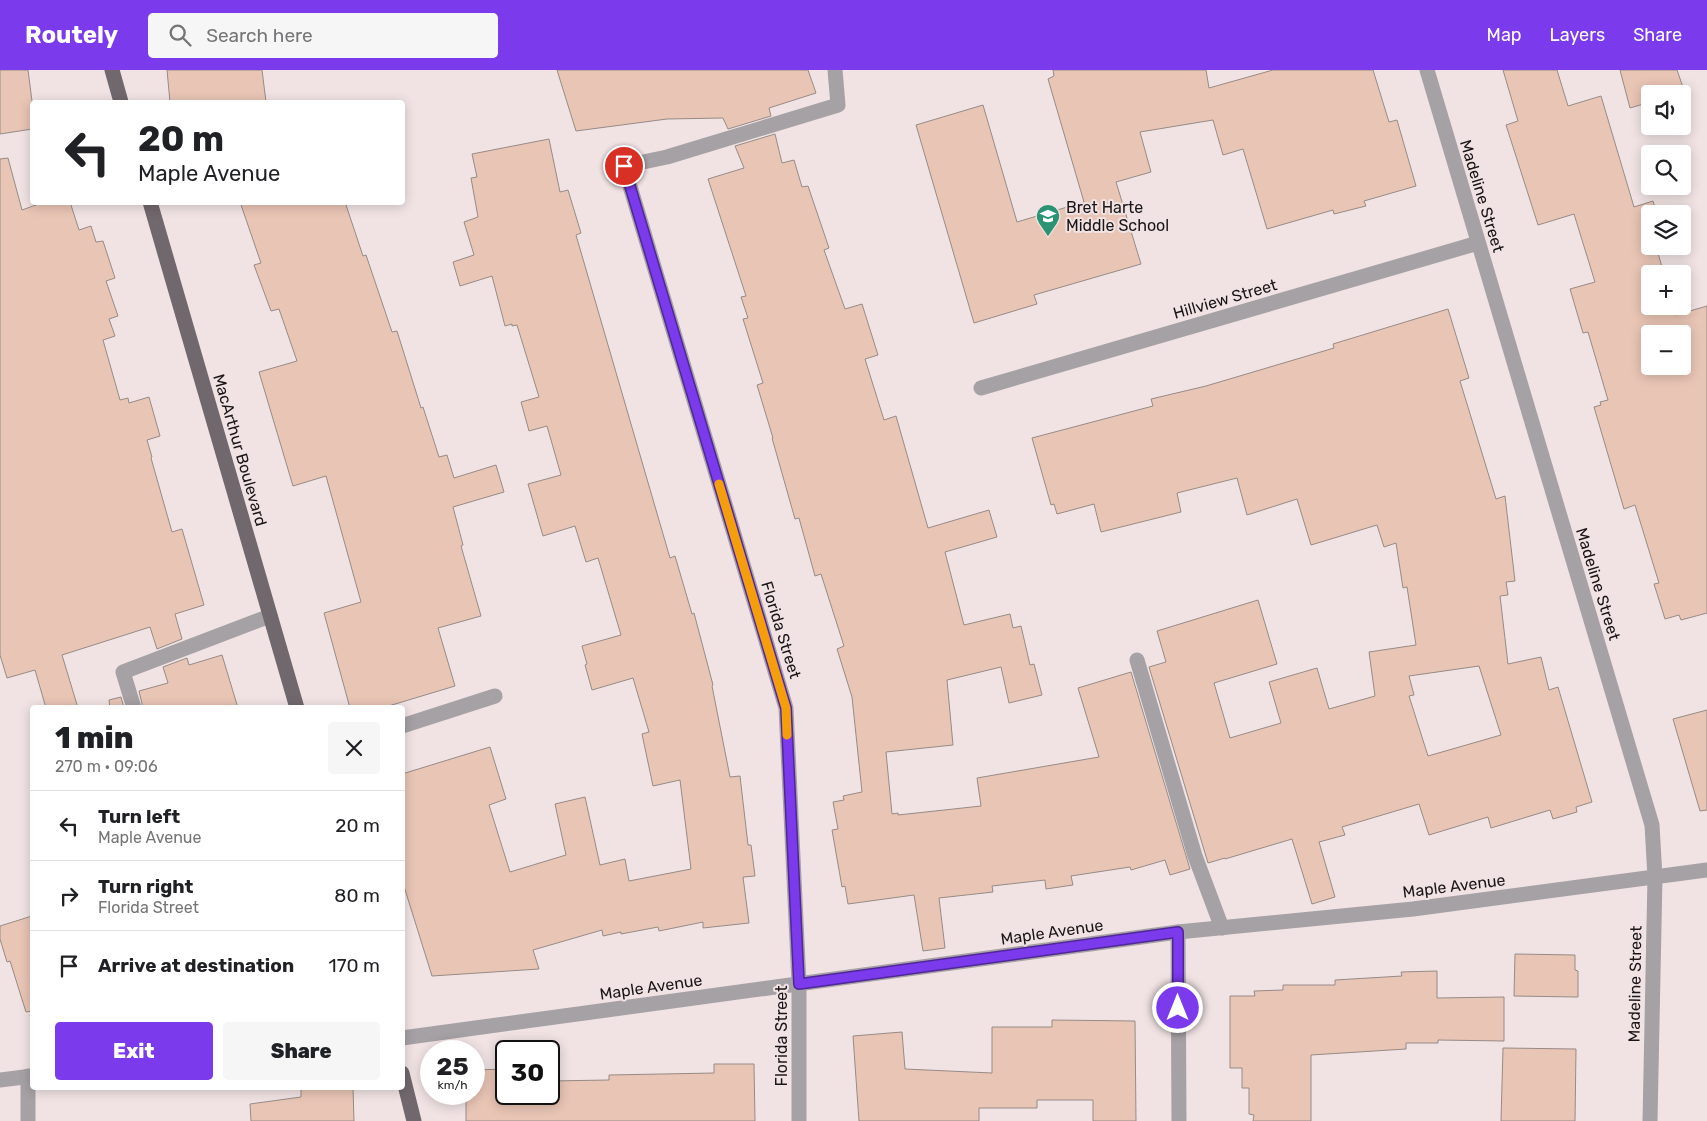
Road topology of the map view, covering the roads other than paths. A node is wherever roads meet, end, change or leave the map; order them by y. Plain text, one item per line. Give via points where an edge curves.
1 (112, 70) edge
2 (835, 70) edge
3 (1426, 70) edge
4 (120, 100) edge
5 (151, 205) edge
6 (1478, 243) junction
7 (981, 388) dead end
8 (270, 616) junction
9 (1137, 660) dead end
10 (495, 696) dead end
11 (133, 705) edge
12 (296, 705) edge
13 (405, 725) edge
14 (1707, 870) edge
15 (1655, 877) junction
16 (1222, 928) junction
17 (1178, 932) junction
18 (799, 984) junction
19 (405, 1038) edge
20 (30, 1076) edge
21 (0, 1080) edge
22 (405, 1085) edge
23 (28, 1121) edge
24 (414, 1121) edge
25 (799, 1121) edge
26 (1179, 1121) edge
27 (1650, 1121) edge

1 - 4 main road
2 - 18 street, Florida Street via 838,105 667,157 624,166 786,708
3 - 6 street, Madeline Street
5 - 8 main road, MacArthur Boulevard
6 - 7 street, Hillview Street
6 - 15 street, Madeline Street via 1652,825
8 - 11 street via 123,672
8 - 12 main road, MacArthur Boulevard
9 - 16 street via 1195,856
10 - 13 street
14 - 15 street, Maple Avenue
15 - 16 street, Maple Avenue via 1413,909
15 - 27 street, Madeline Street
16 - 17 street, Maple Avenue
17 - 18 street, Maple Avenue
17 - 26 street
18 - 19 street, Maple Avenue
18 - 25 street, Florida Street
20 - 21 street
20 - 23 street
22 - 24 main road

